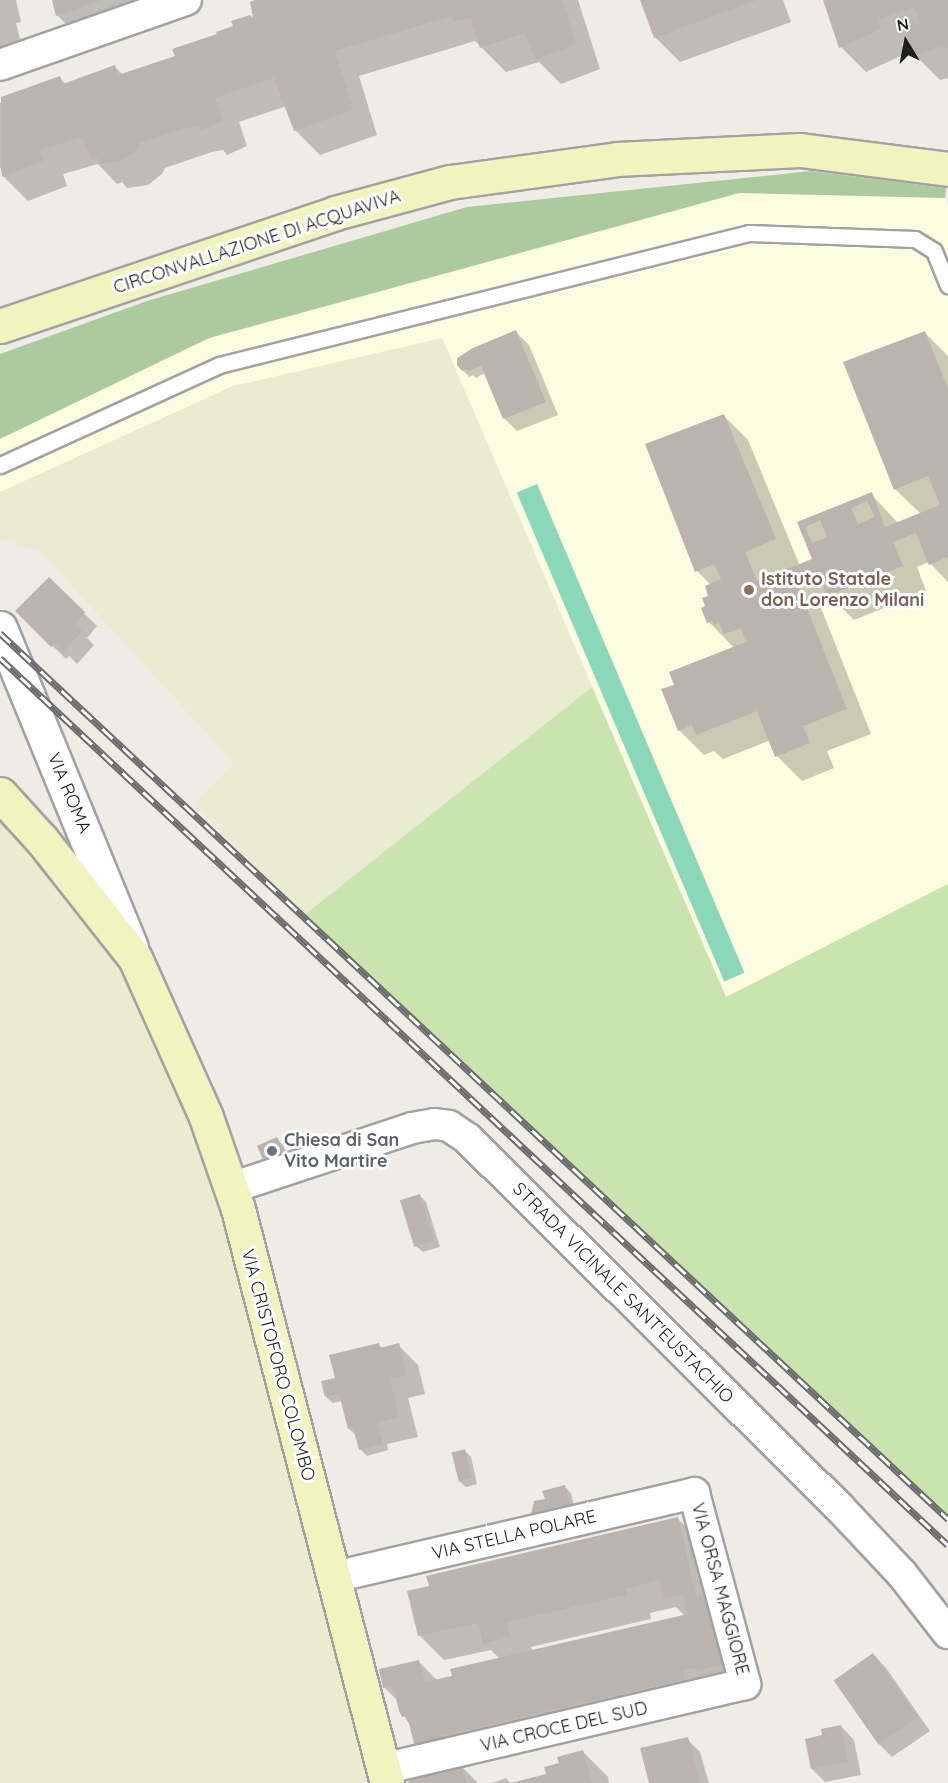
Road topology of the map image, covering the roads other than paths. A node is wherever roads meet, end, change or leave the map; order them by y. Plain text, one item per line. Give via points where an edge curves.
1 (186, 0) edge
2 (156, 5) edge
3 (0, 65) edge
4 (948, 169) edge
5 (948, 285) edge
6 (0, 326) edge
7 (0, 465) edge
8 (0, 628) edge
9 (0, 794) edge
10 (135, 958) junction
11 (231, 1188) junction
12 (694, 1493) joint
13 (334, 1577) junction
14 (948, 1633) edge
15 (745, 1684) joint
16 (386, 1776) edge

1 - 2 street
2 - 3 street
4 - 6 main road, CIRCONVALLAZIONE DI ACQUAVIVA via 800,150 617,159 450,182 334,213
5 - 7 lane via 934,251 915,239 749,233 219,365
8 - 10 street, VIA ROMA
9 - 10 main road, VIA CRISTOFORO COLOMBO via 42,840
10 - 11 main road, VIA CRISTOFORO COLOMBO via 193,1086
11 - 13 main road, VIA CRISTOFORO COLOMBO
11 - 14 street, STRADA VICINALE SANT'EUSTACHIO via 412,1128 449,1126 468,1139 830,1498 902,1574
12 - 13 street, VIA STELLA POLARE
12 - 15 street, VIA ORSA MAGGIORE
13 - 16 main road, VIA CRISTOFORO COLOMBO
15 - 16 street, VIA CROCE DEL SUD

